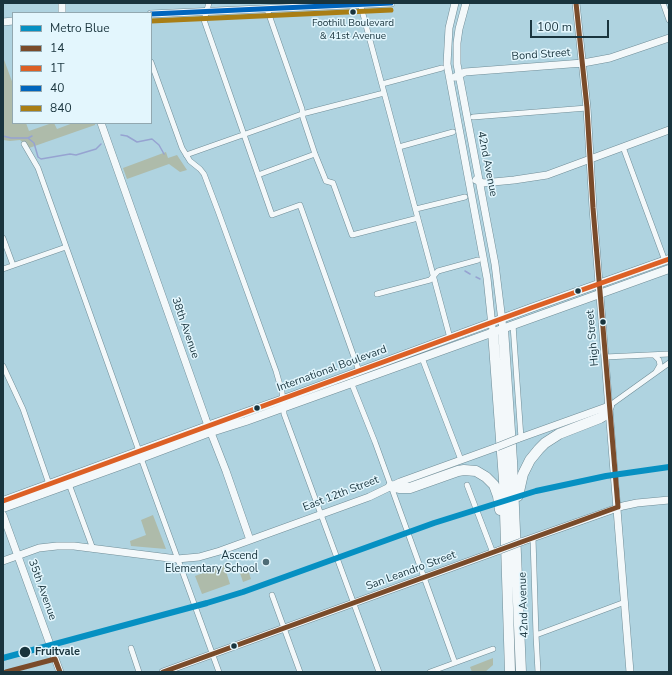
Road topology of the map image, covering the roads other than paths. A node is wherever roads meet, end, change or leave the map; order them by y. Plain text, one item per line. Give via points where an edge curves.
1 (209, 3) edge
2 (391, 3) edge
3 (455, 3) edge
4 (466, 3) edge
5 (576, 3) edge
6 (663, 3) edge
7 (360, 4) edge
8 (282, 6) edge
9 (267, 9) junction
10 (206, 12) junction
11 (152, 14) edge
12 (669, 20) edge
13 (669, 38) edge
14 (583, 63) junction
15 (152, 65) edge
16 (442, 68) dead end
17 (458, 74) junction
18 (382, 84) junction
19 (452, 91) junction
20 (384, 93) junction
21 (587, 108) junction
22 (302, 114) junction
23 (473, 117) dead end
24 (100, 124) edge
25 (669, 130) edge
26 (454, 132) dead end
27 (244, 135) junction
28 (24, 144) dead end
29 (399, 147) junction
30 (623, 147) junction
31 (463, 150) junction
32 (315, 154) junction
33 (186, 155) junction
34 (590, 159) junction
35 (258, 175) junction
36 (479, 182) junction
37 (466, 197) dead end
38 (416, 209) junction
39 (418, 218) junction
40 (3, 238) edge
41 (66, 247) junction
42 (478, 260) dead end
43 (667, 260) edge
44 (13, 265) junction
45 (3, 269) edge
46 (669, 269) edge
47 (434, 276) junction
48 (599, 284) junction
49 (600, 293) junction
50 (377, 294) dead end
51 (503, 324) junction
52 (514, 325) junction
53 (492, 328) junction
54 (450, 338) junction
55 (669, 354) edge
56 (654, 355) junction
57 (605, 357) junction
58 (422, 358) junction
59 (669, 363) edge
60 (3, 366) edge
61 (359, 371) junction
62 (656, 373) junction
63 (351, 382) junction
64 (283, 403) junction
65 (609, 406) junction
66 (210, 429) junction
67 (519, 438) junction
68 (140, 455) junction
69 (461, 460) junction
70 (49, 484) junction
71 (69, 484) junction
72 (467, 485) dead end
73 (391, 486) junction
74 (669, 500) edge
75 (3, 501) edge
76 (618, 507) junction
77 (3, 508) edge
78 (322, 514) junction
79 (3, 515) edge
80 (533, 538) junction
81 (250, 540) junction
82 (93, 548) junction
83 (492, 553) junction
84 (18, 555) junction
85 (177, 559) junction
86 (3, 560) edge
87 (511, 566) junction
88 (424, 578) junction
89 (272, 595) dead end
90 (625, 602) junction
91 (354, 603) junction
92 (284, 628) junction
93 (536, 635) junction
94 (131, 648) dead end
95 (493, 649) dead end
96 (213, 654) junction
97 (455, 663) junction
98 (60, 672) edge
99 (139, 672) edge
100 (163, 672) edge
101 (220, 672) edge
102 (300, 672) edge
103 (379, 672) edge
104 (430, 672) edge
105 (510, 672) edge
106 (521, 672) edge
107 (538, 672) edge
108 (630, 672) edge

1 - 10 street
2 - 7 main road
3 - 19 main road, 42nd Avenue via 447,51
4 - 17 main road, 42nd Avenue via 457,43
5 - 14 main road, High Street
6 - 12 street
7 - 8 main road
7 - 18 street
8 - 9 main road
9 - 10 main road
9 - 22 street
10 - 11 main road
10 - 27 street via 204,20
13 - 14 main road, Bond Street via 610,58
14 - 17 main road, Bond Street
14 - 21 main road, High Street
15 - 33 street
16 - 18 street
17 - 19 main road via 453,79
17 - 36 main road, 42nd Avenue
18 - 20 street
19 - 31 main road, 42nd Avenue
20 - 22 street
20 - 29 street
21 - 23 street
21 - 34 main road, High Street
22 - 27 street
22 - 32 street
24 - 66 main road, 38th Avenue
25 - 30 main road
26 - 29 street
27 - 33 street
27 - 35 street
28 - 41 street via 38,168
29 - 38 street
30 - 34 main road
30 - 43 street
31 - 36 main road via 469,159 474,179
31 - 53 main road, 42nd Avenue via 487,278
32 - 35 street
32 - 39 street via 326,181 333,183 352,235
33 - 64 street via 204,174 276,371
34 - 36 main road via 538,177
34 - 48 main road, High Street
35 - 61 street via 272,215 300,205
36 - 51 main road, 42nd Avenue via 496,270
37 - 38 street
38 - 39 street
39 - 47 street
40 - 44 street
41 - 44 street
41 - 68 street
42 - 47 street via 438,271
43 - 48 main road, International Boulevard
44 - 45 street
46 - 49 main road, International Boulevard
47 - 50 street via 430,280
47 - 54 street
48 - 49 main road, High Street
48 - 51 main road, International Boulevard
49 - 52 main road, International Boulevard
49 - 57 main road, High Street
51 - 52 main road, International Boulevard
51 - 53 main road, International Boulevard
51 - 87 highway via 512,461
52 - 67 street
53 - 54 main road, International Boulevard
53 - 58 main road, International Boulevard
53 - 87 highway
54 - 61 main road, International Boulevard
55 - 56 street
56 - 57 street
56 - 62 street via 660,365
57 - 65 main road, High Street
58 - 63 main road, International Boulevard
58 - 69 street
59 - 62 street, East 12th Street
60 - 70 street via 23,409
61 - 64 main road, International Boulevard
62 - 65 street, East 12th Street
63 - 64 main road, International Boulevard
63 - 73 street
64 - 66 main road, International Boulevard
64 - 78 street via 284,414
65 - 67 main road, East 12th Street
65 - 76 main road, High Street
65 - 87 highway via 605,415 600,418 552,438 530,460 518,494
66 - 68 main road, International Boulevard
66 - 81 main road, 38th Avenue
67 - 69 main road, East 12th Street, bridge
68 - 70 main road, International Boulevard
68 - 71 main road, International Boulevard
68 - 85 street
69 - 73 main road, East 12th Street
70 - 75 main road, International Boulevard
71 - 77 main road, International Boulevard
71 - 82 street
72 - 83 street
73 - 78 main road, East 12th Street
73 - 87 highway via 410,488 464,470 476,471 486,477 494,485 498,496
73 - 88 street
74 - 76 main road, San Leandro Street
76 - 80 main road, San Leandro Street
76 - 90 main road, High Street
78 - 81 main road, East 12th Street
78 - 91 street
79 - 84 main road, 35th Avenue
80 - 83 main road, San Leandro Street, bridge
80 - 93 street, 42nd Avenue
81 - 85 main road, East 12th Street via 206,555
82 - 84 main road, East 12th Street via 57,546 39,548
82 - 85 main road, East 12th Street
83 - 88 main road, San Leandro Street
84 - 86 main road, East 12th Street
84 - 98 main road, 35th Avenue
85 - 96 street
87 - 105 highway
87 - 106 highway
88 - 91 main road, San Leandro Street
88 - 97 street
89 - 92 street
90 - 93 street
90 - 108 main road, High Street
91 - 92 main road, San Leandro Street
91 - 103 street
92 - 96 main road, San Leandro Street
92 - 102 street
93 - 107 street, 42nd Avenue
94 - 99 street
95 - 97 street
96 - 100 main road, San Leandro Street
96 - 101 street
97 - 104 street

